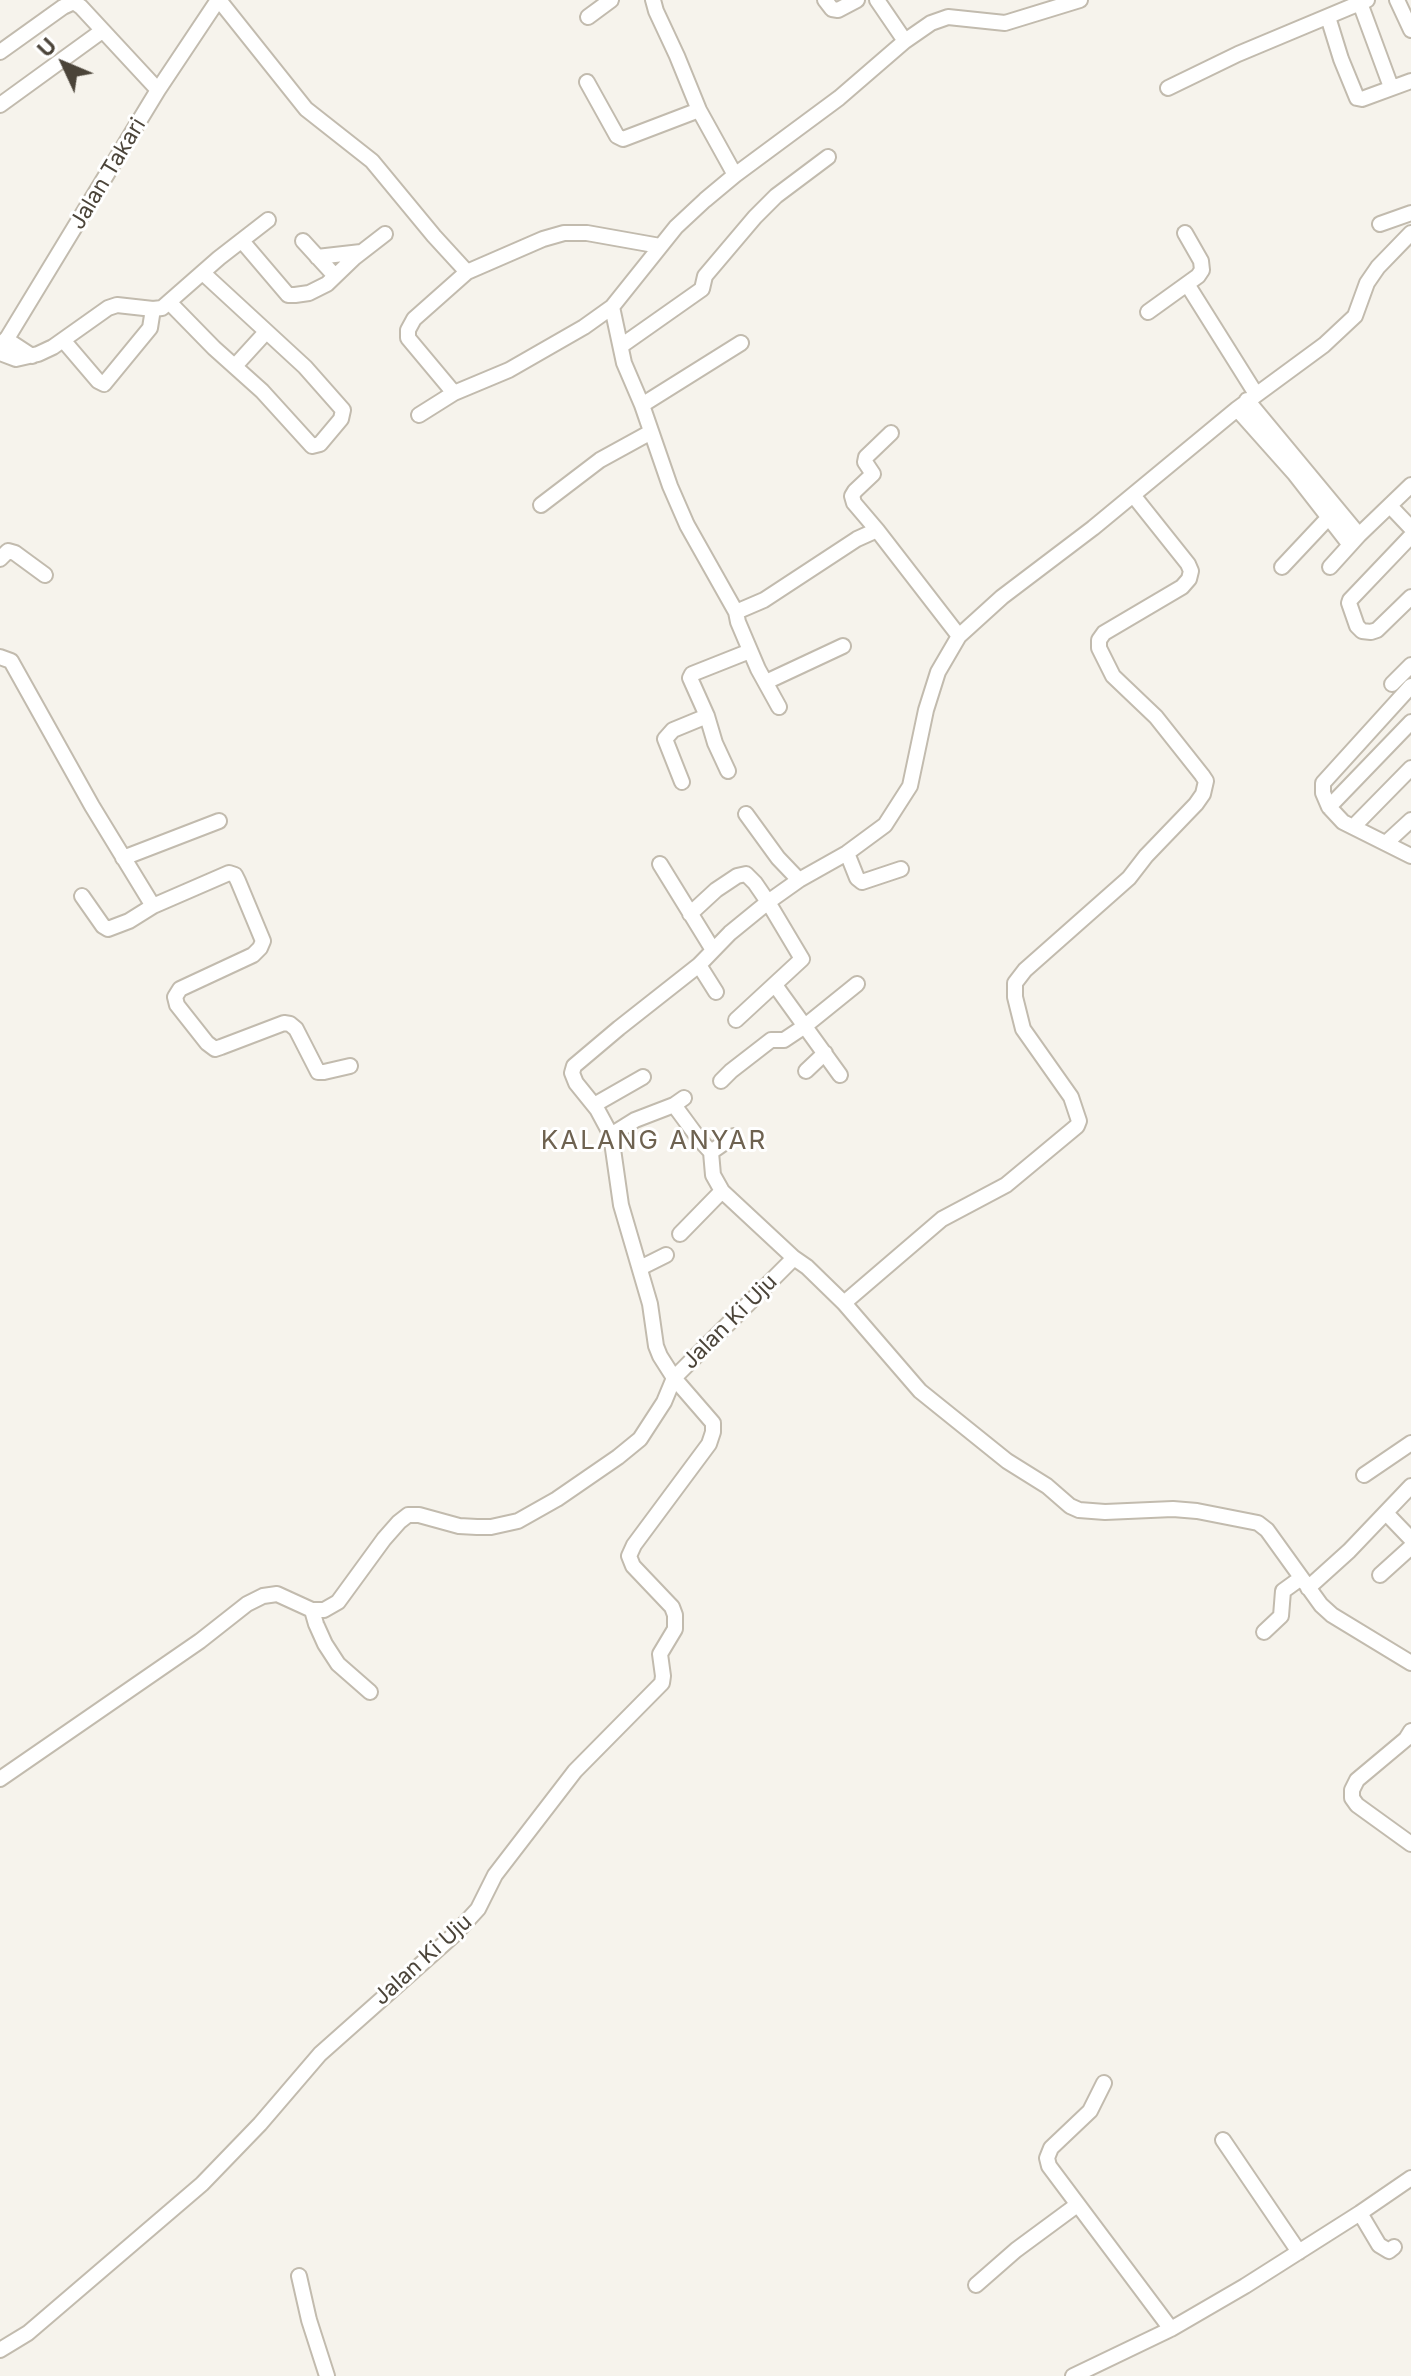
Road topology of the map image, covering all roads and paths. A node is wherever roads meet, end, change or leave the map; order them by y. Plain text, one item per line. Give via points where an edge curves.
1 (218, 0) edge
2 (611, 0) edge
3 (653, 0) edge
4 (825, 0) edge
5 (857, 0) edge
6 (877, 0) edge
7 (1080, 0) edge
8 (1397, 0) edge
9 (1363, 2) edge
10 (588, 17) dead end
11 (1328, 17) junction
12 (1411, 30) edge
13 (102, 31) junction
14 (905, 41) junction
15 (0, 52) edge
16 (1411, 81) edge
17 (587, 82) dead end
18 (1391, 87) junction
19 (1168, 88) dead end
20 (158, 90) junction
21 (0, 105) edge
22 (699, 110) junction
23 (828, 157) dead end
24 (735, 175) junction
25 (1411, 213) edge
26 (268, 220) dead end
27 (1380, 224) dead end
28 (1185, 233) dead end
29 (1411, 233) edge
30 (385, 234) dead end
31 (242, 241) junction
32 (303, 241) dead end
33 (660, 246) junction
34 (361, 252) junction
35 (317, 257) junction
36 (467, 272) junction
37 (203, 273) junction
38 (335, 276) junction
39 (1187, 284) junction
40 (169, 302) junction
41 (612, 307) junction
42 (153, 309) junction
43 (1148, 312) dead end
44 (266, 332) junction
45 (63, 340) junction
46 (741, 343) dead end
47 (621, 346) junction
48 (2, 347) edge
49 (235, 366) junction
50 (454, 393) junction
51 (1247, 401) junction
52 (642, 405) junction
53 (419, 415) dead end
54 (651, 432) junction
55 (891, 433) dead end
56 (1411, 485) edge
57 (1133, 495) junction
58 (541, 505) dead end
59 (1391, 507) junction
60 (1329, 517) junction
61 (1411, 528) edge
62 (877, 530) junction
63 (1411, 536) edge
64 (1354, 540) junction
65 (0, 559) edge
66 (1282, 567) dead end
67 (1330, 567) dead end
68 (45, 575) dead end
69 (1411, 597) edge
70 (736, 612) junction
71 (959, 636) junction
72 (843, 646) dead end
73 (750, 651) junction
74 (0, 657) edge
75 (1411, 665) edge
76 (766, 682) junction
77 (1392, 684) dead end
78 (1411, 686) edge
79 (779, 707) dead end
80 (707, 716) junction
81 (1411, 722) edge
82 (1411, 768) edge
83 (728, 771) dead end
84 (682, 782) dead end
85 (1329, 807) junction
86 (746, 814) dead end
87 (1411, 820) edge
88 (219, 821) dead end
89 (1353, 827) junction
90 (1386, 843) junction
91 (847, 853) junction
92 (1411, 856) edge
93 (123, 858) junction
94 (660, 864) dead end
95 (901, 869) dead end
96 (799, 880) junction
97 (82, 896) dead end
98 (768, 902) junction
99 (153, 906) junction
100 (690, 914) junction
101 (713, 950) junction
102 (699, 965) junction
103 (857, 984) dead end
104 (775, 985) junction
105 (716, 992) dead end
106 (736, 1020) dead end
107 (805, 1026) junction
108 (825, 1053) junction
109 (350, 1066) dead end
110 (806, 1071) dead end
111 (840, 1075) dead end
112 (643, 1077) dead end
113 (721, 1081) dead end
114 (594, 1105) junction
115 (611, 1135) junction
116 (734, 1136) dead end
117 (711, 1152) junction
118 (722, 1191) junction
119 (680, 1234) dead end
120 (666, 1255) dead end
121 (794, 1258) junction
122 (640, 1268) junction
123 (844, 1303) junction
124 (674, 1378) junction
125 (1411, 1443) edge
126 (1364, 1475) dead end
127 (1411, 1486) edge
128 (1386, 1513) junction
129 (1411, 1539) edge
130 (1411, 1547) edge
131 (1380, 1575) dead end
132 (1304, 1583) junction
133 (312, 1610) junction
134 (1264, 1632) dead end
135 (1411, 1663) edge
136 (370, 1692) dead end
137 (1411, 1731) edge
138 (0, 1779) edge
139 (1411, 1844) edge
140 (1104, 2083) dead end
141 (1223, 2140) dead end
142 (1411, 2178) edge
143 (1077, 2205) junction
144 (1360, 2213) junction
145 (1394, 2247) dead end
146 (1299, 2252) junction
147 (299, 2276) dead end
148 (976, 2285) dead end
149 (1171, 2329) junction
150 (0, 2350) edge
151 (327, 2376) edge
152 (1073, 2376) edge

1 - 20 street, Jalan Takari
1 - 36 street via 306,109 379,167
2 - 10 street
3 - 22 street
4 - 5 street via 838,10
6 - 14 street
7 - 14 street via 1005,23 942,18
8 - 12 street
9 - 11 street
9 - 18 street
11 - 18 street via 1357,98
11 - 19 street
13 - 15 street via 74,2
13 - 20 street
13 - 21 street
14 - 24 street
16 - 18 street
17 - 22 street via 623,139
20 - 48 street, Jalan Takari
22 - 24 street
23 - 47 street via 755,217 705,276 702,289
24 - 33 street
25 - 27 street
26 - 31 street
28 - 39 street via 1202,270
29 - 51 street via 1367,283 1355,316
30 - 34 street
31 - 37 street
31 - 38 street via 288,295 316,291
32 - 35 street
33 - 36 street via 564,233
33 - 41 street
34 - 35 street
34 - 38 street
35 - 38 street
36 - 50 street via 408,330 408,338
37 - 40 street
37 - 44 street
39 - 43 street
39 - 51 street
40 - 42 street
40 - 49 street
41 - 47 street
41 - 50 street via 509,370
42 - 45 street via 108,308
42 - 45 street via 150,328 104,384
44 - 49 street
44 - 49 street via 343,410 320,444 312,446
45 - 48 street via 32,356
46 - 52 street
47 - 52 street
50 - 53 street
51 - 57 street
51 - 60 street
51 - 64 street
52 - 54 street
54 - 58 street via 600,460
54 - 70 street via 687,525
55 - 62 street via 866,457 873,474 852,496
56 - 59 street
57 - 71 street
57 - 123 street via 1191,571 1182,587 1104,633 1099,648 1113,676 1156,717 1202,775 1203,794 1129,878 1015,983 1023,1029 1071,1097 1077,1126 1006,1185 942,1219
59 - 61 street
59 - 64 street
60 - 64 street
60 - 66 street
62 - 70 street
62 - 71 street
63 - 69 street via 1349,603 1357,626 1371,632
64 - 67 street
65 - 68 street via 8,551 15,553
70 - 73 street
71 - 91 street via 938,672 910,786 885,825
72 - 76 street
73 - 76 street
73 - 80 street via 690,676
74 - 93 street via 11,661
75 - 77 street
76 - 79 street
78 - 85 street via 1323,783
80 - 83 street
80 - 84 street via 673,730 665,739
81 - 85 street
82 - 89 street
85 - 89 street
86 - 96 street
87 - 90 street
88 - 93 street
89 - 90 street
90 - 92 street
91 - 95 street via 862,882
91 - 96 street
93 - 99 street
94 - 100 street
96 - 98 street
97 - 99 street via 108,929
98 - 100 street via 743,874
98 - 101 street
98 - 104 street via 802,959
99 - 109 street via 235,875 263,941 260,948 180,989 177,1005 215,1049 284,1023 296,1029 318,1072
100 - 101 street
101 - 102 street
102 - 105 street
102 - 114 street via 574,1066 576,1083
103 - 107 street
104 - 106 street
104 - 107 street
107 - 108 street
107 - 113 street via 784,1040 771,1040
108 - 110 street
108 - 111 street
112 - 114 street
114 - 115 street
115 - 117 street via 679,1101
115 - 122 street via 621,1205
116 - 117 street
117 - 118 street via 713,1175
118 - 119 street
118 - 121 street
120 - 122 street
121 - 123 street, Jalan Ki Uju
121 - 124 street, Jalan Ki Uju
122 - 124 street via 656,1346
123 - 132 street, Jalan Ki Uju via 920,1391 1075,1509 1173,1509 1258,1523
124 - 133 street via 640,1439 557,1499 518,1521 491,1527 408,1515 338,1602
124 - 150 street, Jalan Ki Uju via 713,1423 713,1432 629,1556 675,1615 675,1629 660,1654 662,1683 575,1771 455,1934 320,2054 202,2184 28,2333
125 - 126 street
127 - 128 street
128 - 129 street
128 - 132 street via 1349,1551
130 - 131 street
132 - 134 street via 1283,1591 1281,1616
132 - 135 street, Jalan Ki Uju via 1332,1615
133 - 136 street via 338,1664
133 - 138 street via 277,1594 247,1604
137 - 139 street via 1352,1790 1357,1805
140 - 143 street via 1090,2111 1047,2158
141 - 146 street
142 - 144 street
143 - 148 street
143 - 149 street
144 - 145 street via 1379,2245 1389,2251
144 - 146 street
146 - 149 street
147 - 151 street
149 - 152 street

